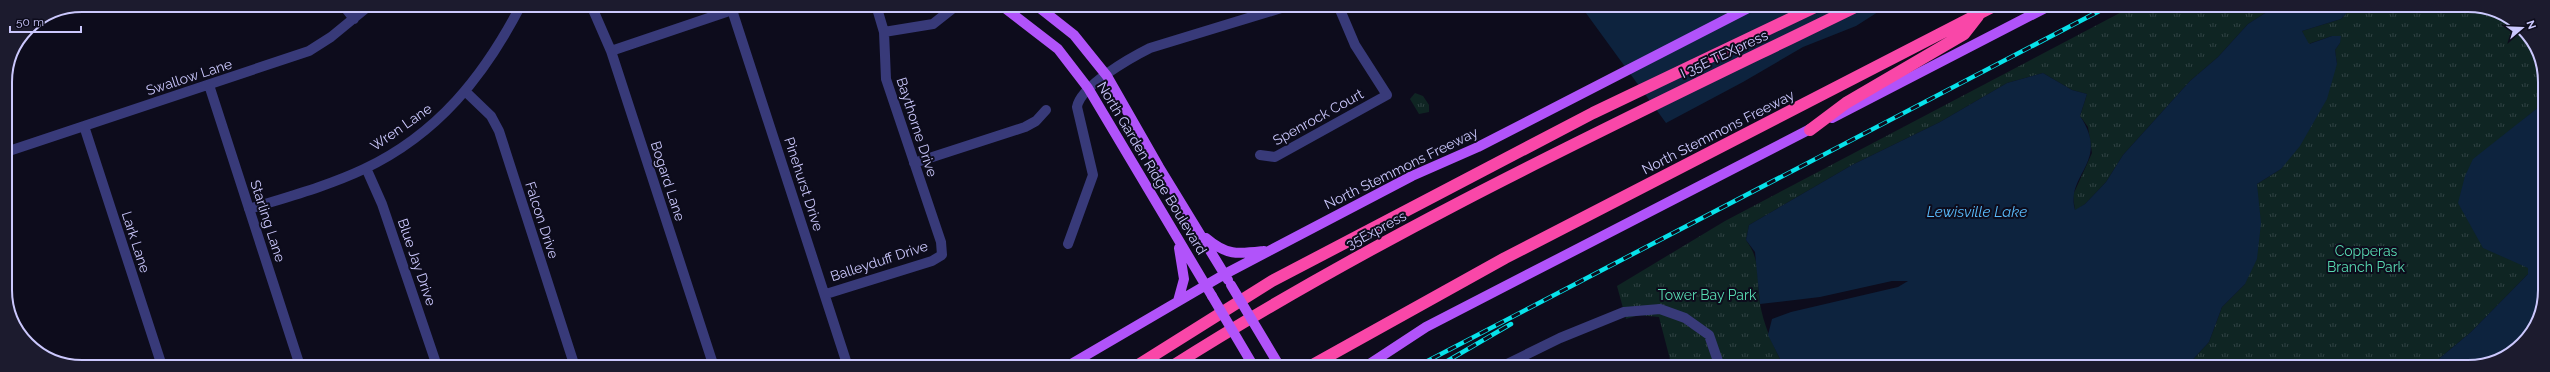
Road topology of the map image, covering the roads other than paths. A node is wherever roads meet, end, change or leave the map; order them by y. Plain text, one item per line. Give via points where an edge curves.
1 (348, 12) edge
2 (362, 12) edge
3 (517, 12) edge
4 (594, 12) edge
5 (726, 12) edge
6 (733, 12) edge
7 (878, 12) edge
8 (948, 12) edge
9 (1010, 12) edge
10 (1045, 12) edge
11 (1268, 12) edge
12 (1341, 12) edge
13 (1740, 12) edge
14 (1806, 12) edge
15 (1846, 12) edge
16 (2037, 12) edge
17 (1980, 13) joint
18 (354, 19) junction
19 (884, 32) junction
20 (611, 51) junction
21 (1107, 76) junction
22 (209, 85) junction
23 (1088, 88) junction
24 (466, 92) junction
25 (1046, 110) dead end
26 (84, 126) junction
27 (1601, 129) joint
28 (1810, 130) junction
29 (12, 150) edge
30 (1260, 155) dead end
31 (914, 163) junction
32 (366, 168) junction
33 (249, 209) junction
34 (1200, 233) junction
35 (1178, 240) junction
36 (1068, 244) dead end
37 (1270, 250) junction
38 (942, 255) joint
39 (1225, 274) junction
40 (1206, 285) junction
41 (826, 294) junction
42 (1178, 301) junction
43 (160, 360) edge
44 (298, 360) edge
45 (435, 360) edge
46 (573, 360) edge
47 (712, 360) edge
48 (846, 360) edge
49 (1078, 360) edge
50 (1146, 360) edge
51 (1181, 360) edge
52 (1250, 360) edge
53 (1276, 360) edge
54 (1322, 360) edge
55 (1375, 360) edge
56 (1516, 360) edge
57 (1717, 360) edge

1 - 18 street
2 - 18 street, Swallow Lane
3 - 24 street, Wren Lane via 500,46
4 - 20 street, Bogard Lane
5 - 20 street
6 - 41 street, Pinehurst Drive
7 - 19 street, Baythorne Drive
8 - 19 street via 933,24
9 - 23 main road, North Garden Ridge Boulevard via 1058,50
10 - 21 main road, North Garden Ridge Boulevard via 1074,35
11 - 21 street via 1150,48 1134,56
12 - 30 street, Spenrock Court via 1355,44 1387,95 1275,157
13 - 37 main road, North Stemmons Freeway
14 - 50 highway via 1593,113 1272,281
15 - 27 highway, I 35E TEXpress
16 - 28 main road
17 - 28 highway via 1964,34 1846,102
17 - 54 highway, North Stemmons Freeway via 1505,258
18 - 22 street, Swallow Lane via 309,51
19 - 31 street, Baythorne Drive via 886,79
20 - 47 street, Bogard Lane
21 - 23 street
21 - 34 main road, North Garden Ridge Boulevard
22 - 26 street, Swallow Lane
22 - 33 street, Starling Lane
23 - 35 main road, North Garden Ridge Boulevard
23 - 36 street via 1078,101 1077,107 1093,175
24 - 32 street, Wren Lane via 433,124
24 - 46 street, Falcon Drive via 491,116 499,131
25 - 31 street via 1036,121 1025,127
26 - 29 street, Swallow Lane
26 - 43 street, Lark Lane
27 - 51 highway, 35Express via 1277,300
28 - 55 main road via 1426,327
31 - 38 street, Baythorne Drive via 941,242
32 - 33 street, Wren Lane
32 - 45 street, Blue Jay Drive via 382,204
33 - 44 street, Starling Lane
34 - 37 main road via 1217,247 1233,254
34 - 39 main road, North Garden Ridge Boulevard
35 - 40 main road, North Garden Ridge Boulevard
35 - 42 main road via 1184,279
37 - 39 main road, North Stemmons Freeway
38 - 41 street, Balleyduff Drive via 932,261
39 - 40 main road, North Stemmons Freeway
39 - 53 main road, North Garden Ridge Boulevard, bridge
40 - 42 main road, North Stemmons Freeway
40 - 52 main road, North Garden Ridge Boulevard, bridge
41 - 48 street, Pinehurst Drive
42 - 49 main road, North Stemmons Freeway
56 - 57 street via 1560,338 1624,312 1660,309 1685,318 1708,335

